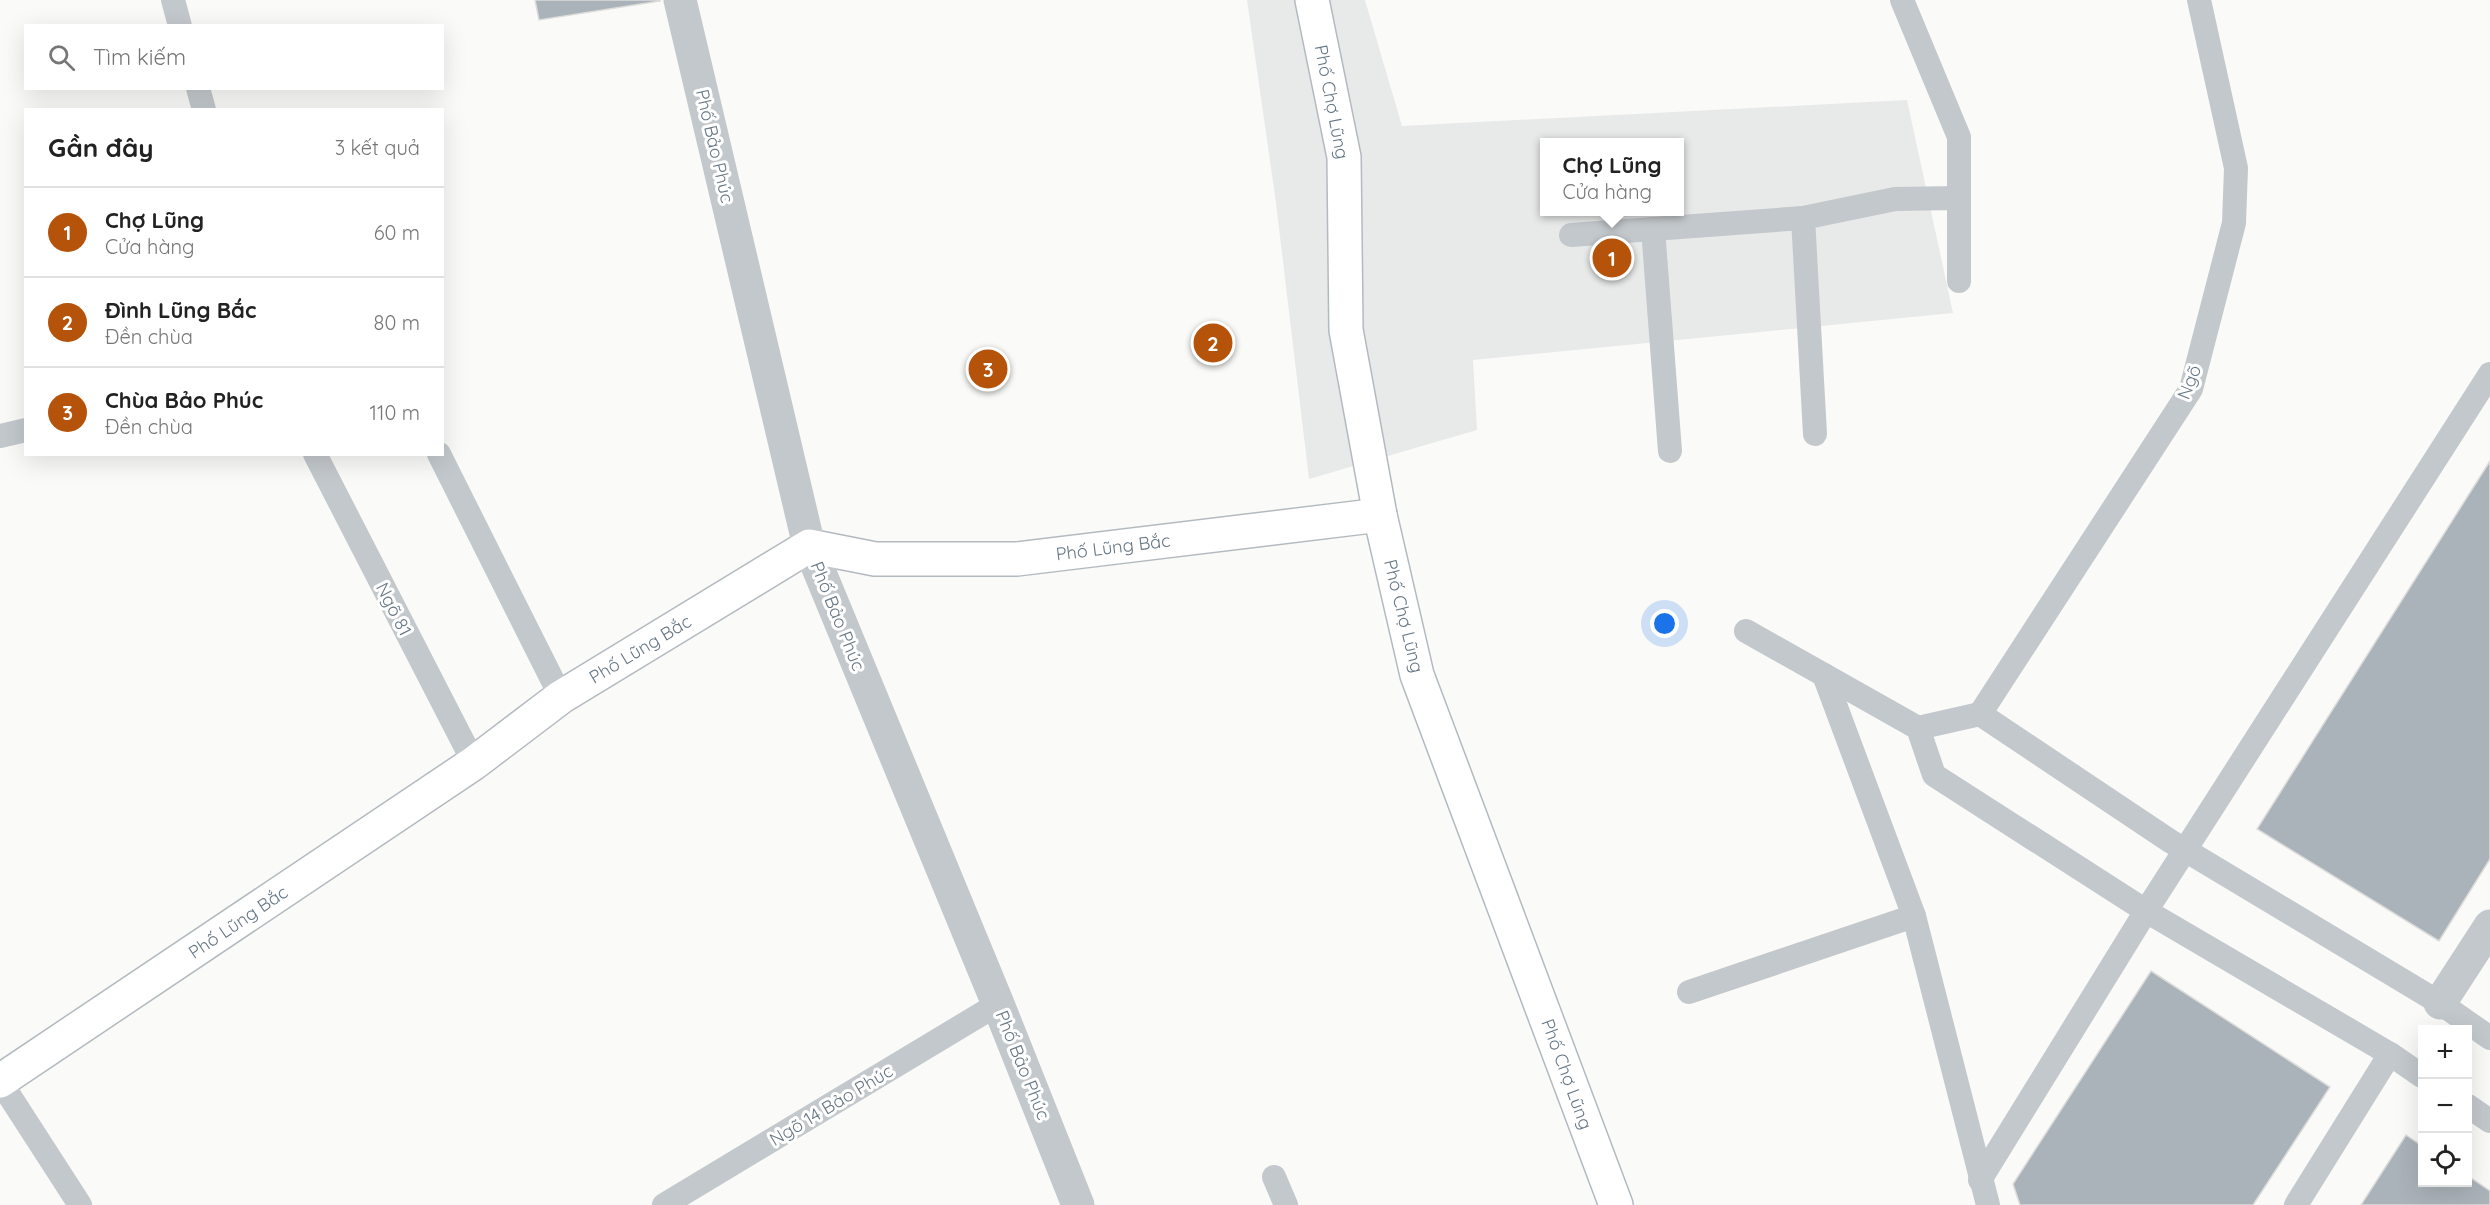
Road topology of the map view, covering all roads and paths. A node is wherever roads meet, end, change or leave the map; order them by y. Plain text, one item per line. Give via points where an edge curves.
1 (173, 0) edge
2 (680, 0) edge
3 (1312, 0) edge
4 (1902, 0) edge
5 (2199, 0) edge
6 (179, 24) edge
7 (199, 90) edge
8 (203, 108) edge
9 (1958, 198) junction
10 (1803, 218) junction
11 (1653, 229) junction
12 (1571, 236) dead end
13 (1959, 281) dead end
14 (2490, 374) edge
15 (24, 430) edge
16 (1815, 434) dead end
17 (0, 436) edge
18 (1670, 451) dead end
19 (316, 456) edge
20 (440, 456) edge
21 (1380, 515) junction
22 (809, 546) junction
23 (1746, 631) dead end
24 (1824, 675) junction
25 (561, 697) junction
26 (1980, 714) junction
27 (1918, 728) junction
28 (474, 763) junction
29 (2187, 850) junction
30 (2146, 911) junction
31 (1914, 916) junction
32 (2490, 926) edge
33 (1689, 992) dead end
34 (2440, 1003) junction
35 (998, 1004) junction
36 (2490, 1038) edge
37 (2390, 1054) junction
38 (2418, 1073) edge
39 (0, 1081) edge
40 (2472, 1109) edge
41 (2490, 1121) edge
42 (1274, 1177) dead end
43 (1980, 1180) junction
44 (80, 1205) edge
45 (664, 1205) edge
46 (1078, 1205) edge
47 (1286, 1205) edge
48 (1616, 1205) edge
49 (1988, 1205) edge
50 (2296, 1205) edge

1 - 6 lane
2 - 22 street, Phố Bảo Phúc
3 - 21 street, Phố Chợ Lũng via 1344,157 1346,330
4 - 9 lane via 1959,137
5 - 26 lane, Ngõ via 2236,168 2234,224 2191,389
7 - 8 lane
9 - 10 lane via 1895,199
9 - 13 lane
10 - 11 lane
10 - 16 lane
11 - 12 lane
11 - 18 lane
14 - 29 lane
15 - 17 lane
19 - 28 lane, Ngõ 81
20 - 25 lane
21 - 22 street, Phố Lũng Bắc via 1017,559 875,559
21 - 48 street, Phố Chợ Lũng via 1418,675
22 - 25 street, Phố Lũng Bắc
22 - 35 street, Phố Bảo Phúc
23 - 24 lane
24 - 27 lane
24 - 31 lane
25 - 28 street, Phố Lũng Bắc
26 - 27 lane
26 - 29 lane
27 - 30 lane via 1934,775
28 - 39 street, Phố Lũng Bắc
29 - 30 lane
29 - 34 lane
30 - 37 lane
30 - 43 lane
31 - 33 lane
31 - 43 lane
32 - 34 street
34 - 36 lane
35 - 45 lane, Ngõ 14 Bảo Phúc
35 - 46 street, Phố Bảo Phúc
37 - 38 lane
37 - 50 lane
39 - 44 lane
40 - 41 lane
42 - 47 lane
43 - 49 lane

